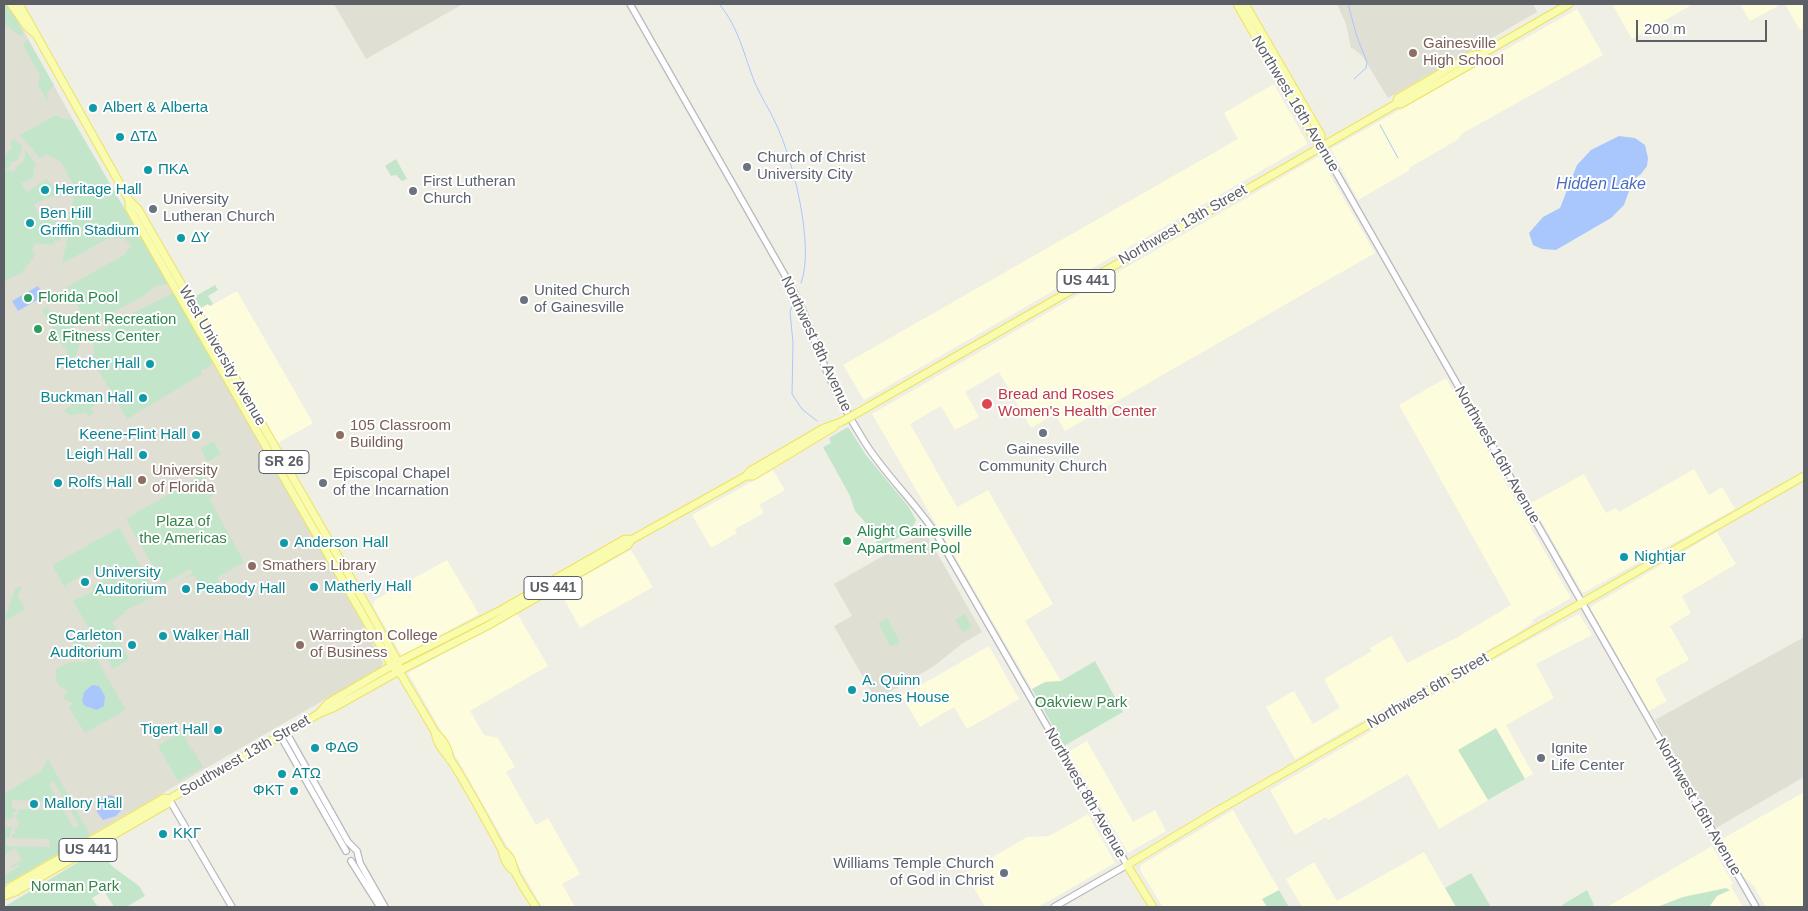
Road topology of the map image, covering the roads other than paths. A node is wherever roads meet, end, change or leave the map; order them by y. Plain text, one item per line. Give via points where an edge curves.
1 (11, 4) edge
2 (20, 4) edge
3 (630, 4) edge
4 (1237, 4) edge
5 (1245, 4) edge
6 (1569, 4) edge
7 (34, 33) junction
8 (1258, 33) junction
9 (1482, 54) junction
10 (1470, 56) junction
11 (1431, 87) junction
12 (1396, 104) junction
13 (1321, 146) junction
14 (1804, 476) edge
15 (1581, 604) junction
16 (396, 666) junction
17 (283, 733) junction
18 (169, 799) junction
19 (352, 848) junction
20 (346, 851) junction
21 (358, 856) junction
22 (351, 861) junction
23 (1127, 865) junction
24 (4, 894) edge
25 (232, 907) edge
26 (380, 907) edge
27 (385, 907) edge
28 (536, 907) edge
29 (1054, 907) edge
30 (1153, 907) edge
31 (1756, 907) edge

1 - 7 main road, West University Avenue / SR 26
2 - 7 main road, West University Avenue / SR 26
3 - 23 street, Northwest 8th Avenue via 804,309 830,378 854,424 874,457 938,537
4 - 8 main road, Northwest 16th Avenue
5 - 8 main road, Northwest 16th Avenue
6 - 9 main road, Northwest 13th Street / US 441
7 - 16 main road, West University Avenue / SR 26 via 129,200 129,208
8 - 13 main road via 1320,135
9 - 10 main road, Northwest 13th Street / US 441
9 - 11 main road, Northwest 13th Street / US 441 via 1473,63
10 - 11 main road via 1464,64 1433,82
10 - 12 main road, Northwest 13th Street / US 441 via 1398,98
11 - 12 main road, Northwest 13th Street / US 441
12 - 13 main road, Northwest 13th Street / US 441
13 - 15 street, Northwest 16th Avenue
13 - 16 main road, Northwest 13th Street / US 441, bridge via 753,476 746,476 631,540 624,539
14 - 15 main road, Northwest 6th Street
15 - 23 main road, Northwest 6th Street via 1217,810
15 - 31 street, Northwest 16th Avenue
16 - 17 main road, Southwest 13th Street / US 441 via 328,702 320,713
16 - 28 main road, West University Avenue via 435,732 442,737 450,760 502,850 503,858
17 - 18 main road, Southwest 13th Street / US 441
17 - 19 street
17 - 20 street
18 - 24 main road, Southwest 13th Street / US 441 via 156,811 15,892
18 - 25 street
19 - 20 street
19 - 21 street
20 - 22 street via 346,858
21 - 22 street
21 - 27 street
22 - 26 street
23 - 29 street, Northwest 6th Street
23 - 30 main road, Northwest 8th Avenue

